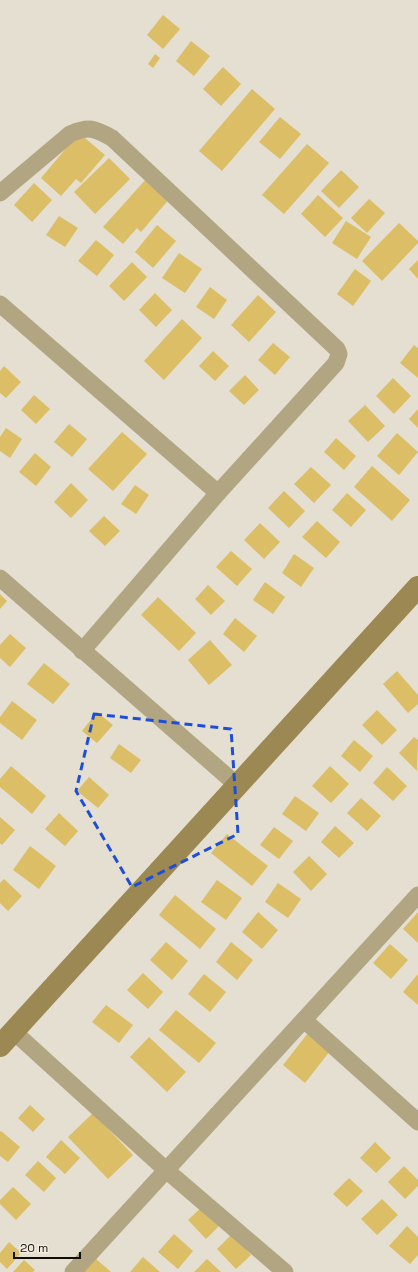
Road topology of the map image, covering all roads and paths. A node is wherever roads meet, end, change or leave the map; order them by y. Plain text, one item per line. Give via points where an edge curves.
1 (0, 193) edge
2 (0, 304) edge
3 (218, 492) junction
4 (0, 578) edge
5 (418, 587) edge
6 (82, 651) junction
7 (237, 785) junction
8 (418, 895) edge
9 (304, 1020) junction
10 (7, 1039) edge
11 (418, 1122) edge
12 (166, 1170) junction
13 (73, 1272) edge
14 (285, 1272) edge

1 - 3 street via 70,134 82,129 101,132 112,138 337,349 339,354 336,362
2 - 3 street
3 - 6 street
4 - 6 street
5 - 7 street
6 - 7 street
7 - 10 street
8 - 9 street
9 - 11 street
9 - 12 street
10 - 12 street
12 - 13 street
12 - 14 street

